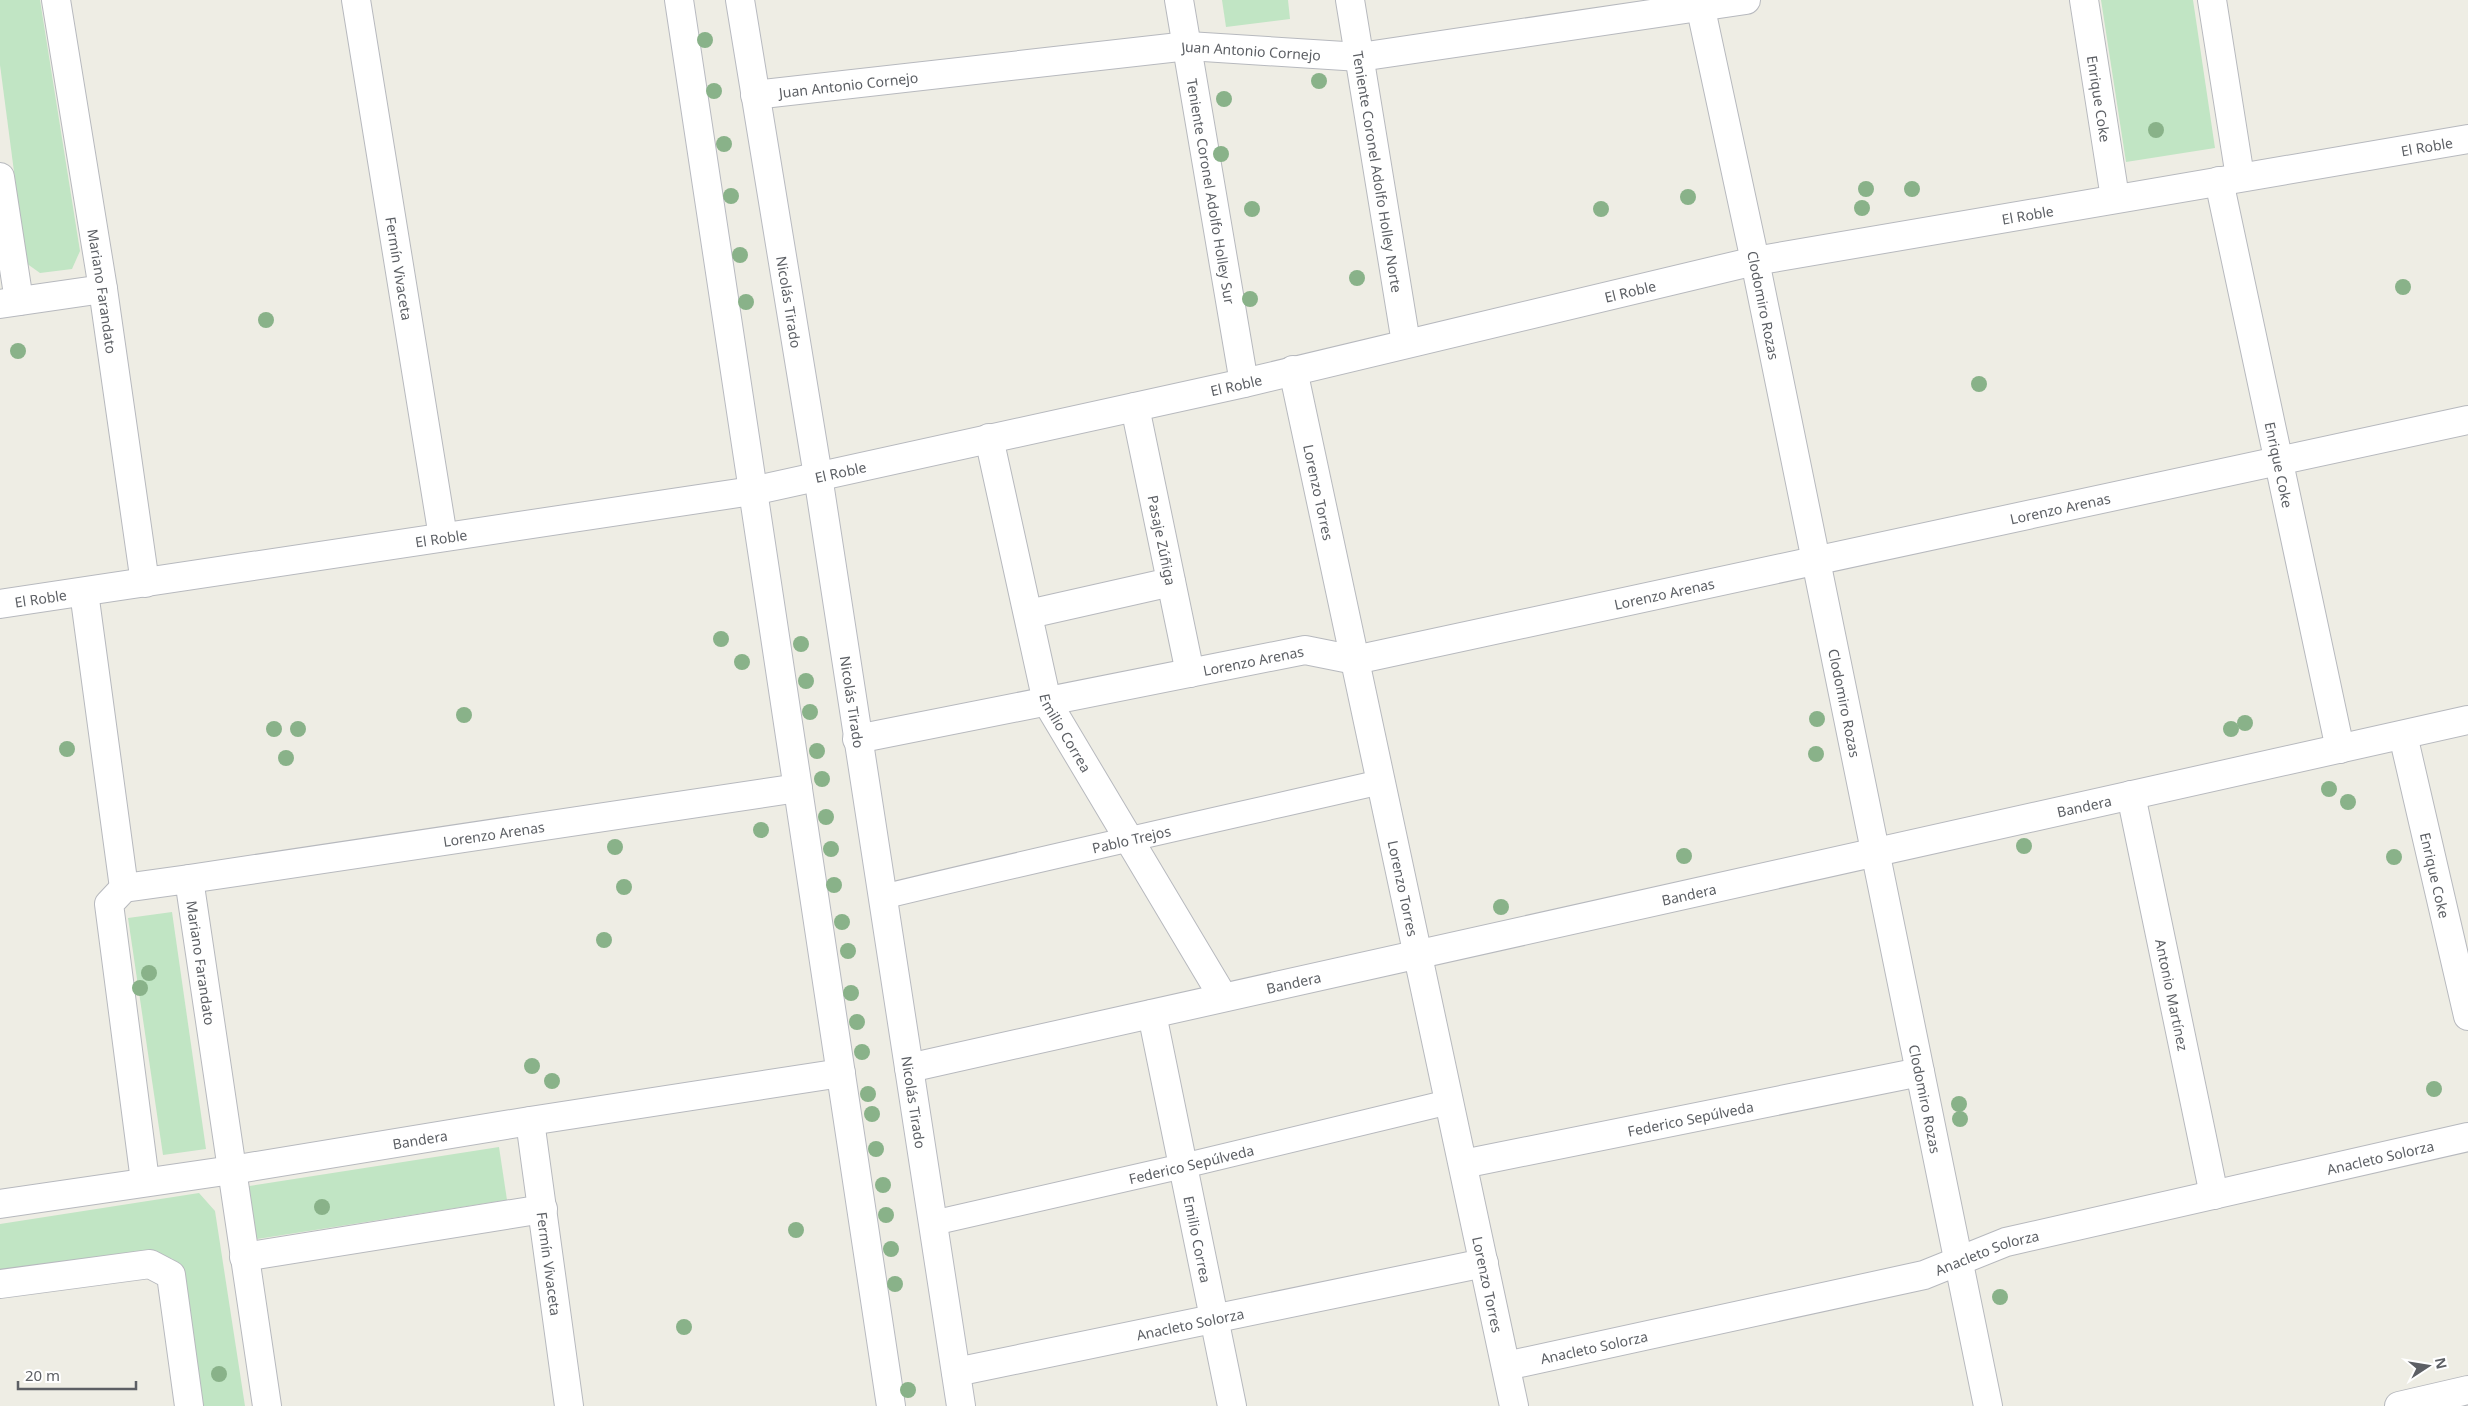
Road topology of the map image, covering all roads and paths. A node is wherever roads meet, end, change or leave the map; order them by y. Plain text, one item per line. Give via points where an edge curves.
1 (56, 0) edge
2 (356, 0) edge
3 (678, 0) edge
4 (740, 0) edge
5 (1179, 0) edge
6 (1350, 0) edge
7 (1746, 0) edge
8 (2084, 0) edge
9 (2212, 0) edge
10 (1700, 4) edge
11 (1188, 46) junction
12 (1360, 57) junction
13 (755, 96) junction
14 (2468, 139) edge
15 (0, 177) edge
16 (2230, 179) junction
17 (2115, 198) junction
18 (1755, 261) junction
19 (103, 289) junction
20 (10, 302) edge
21 (1406, 343) junction
22 (1293, 370) junction
23 (1244, 383) junction
24 (1135, 407) junction
25 (2468, 420) edge
26 (989, 438) junction
27 (2279, 461) junction
28 (818, 476) junction
29 (752, 490) junction
30 (443, 537) junction
31 (1816, 560) junction
32 (1171, 582) junction
33 (145, 583) junction
34 (84, 592) junction
35 (0, 604) edge
36 (1029, 614) junction
37 (1355, 660) junction
38 (1190, 672) junction
39 (1047, 702) junction
40 (2468, 720) edge
41 (2403, 735) junction
42 (857, 739) junction
43 (2340, 749) junction
44 (1381, 782) junction
45 (798, 788) junction
46 (2131, 795) junction
47 (1127, 838) junction
48 (1875, 852) junction
49 (189, 879) junction
50 (124, 888) junction
51 (882, 897) junction
52 (1418, 954) junction
53 (1223, 997) junction
54 (1152, 1014) junction
55 (2468, 1016) edge
56 (909, 1068) junction
57 (1920, 1072) junction
58 (841, 1073) junction
59 (1449, 1102) junction
60 (530, 1120) junction
61 (2468, 1137) edge
62 (1463, 1164) junction
63 (1183, 1166) junction
64 (232, 1170) junction
65 (145, 1181) junction
66 (2214, 1195) junction
67 (0, 1204) edge
68 (543, 1209) junction
69 (933, 1223) junction
70 (244, 1257) junction
71 (1958, 1260) junction
72 (1484, 1263) junction
73 (0, 1284) edge
74 (1214, 1319) junction
75 (1506, 1366) junction
76 (956, 1372) junction
77 (2468, 1390) edge
78 (189, 1406) edge
79 (267, 1406) edge
80 (569, 1406) edge
81 (891, 1406) edge
82 (961, 1406) edge
83 (1232, 1406) edge
84 (1514, 1406) edge
85 (1988, 1406) edge
86 (2399, 1406) edge

1 - 19 street, Mariano Farandato
2 - 30 street, Fermín Vivaceta
3 - 29 street
4 - 13 street, Nicolás Tirado
5 - 11 street, Teniente Coronel Adolfo Holley Sur
6 - 12 street, Teniente Coronel Adolfo Holley Norte
7 - 10 street, Juan Antonio Cornejo
8 - 17 street, Enrique Coke
9 - 16 street, Enrique Coke
10 - 12 street, Juan Antonio Cornejo
10 - 18 street, Clodomiro Rozas
11 - 12 street, Juan Antonio Cornejo
11 - 13 street, Juan Antonio Cornejo
11 - 23 street, Teniente Coronel Adolfo Holley Sur
12 - 21 street, Teniente Coronel Adolfo Holley Norte
13 - 28 street, Nicolás Tirado
14 - 16 street, El Roble
15 - 20 street
16 - 17 street, El Roble
16 - 27 street, Enrique Coke
17 - 18 street, El Roble
18 - 21 street, El Roble
18 - 31 street, Clodomiro Rozas
19 - 20 street
19 - 33 street, Mariano Farandato
21 - 22 street, El Roble
22 - 23 street, El Roble
22 - 37 street, Lorenzo Torres
23 - 24 street, El Roble
24 - 26 street, El Roble
24 - 32 street, Pasaje Zúñiga
25 - 27 street, Lorenzo Arenas
26 - 28 street, El Roble
26 - 36 street, Emilio Correa
27 - 31 street, Lorenzo Arenas
27 - 43 street, Enrique Coke
28 - 29 street, El Roble
28 - 42 street, Nicolás Tirado
29 - 30 street, El Roble
29 - 45 street
30 - 33 street, El Roble
31 - 37 street, Lorenzo Arenas
31 - 48 street, Clodomiro Rozas
32 - 36 street
32 - 38 street, Pasaje Zúñiga
33 - 34 street, El Roble
34 - 35 street, El Roble
34 - 50 street
36 - 39 street, Emilio Correa
37 - 38 street, Lorenzo Arenas via 1305,650
37 - 44 street, Lorenzo Torres
38 - 39 street, Lorenzo Arenas
39 - 42 street, Lorenzo Arenas
39 - 47 street, Emilio Correa
40 - 41 street, Bandera
41 - 43 street, Bandera
41 - 55 street, Enrique Coke
42 - 51 street, Nicolás Tirado
43 - 46 street, Bandera
44 - 47 street, Pablo Trejos
44 - 52 street, Lorenzo Torres
45 - 49 street, Lorenzo Arenas
45 - 58 street
46 - 48 street, Bandera
46 - 66 street, Antonio Martínez
47 - 51 street, Pablo Trejos
47 - 53 street, Emilio Correa
48 - 52 street, Bandera
48 - 57 street, Clodomiro Rozas
49 - 50 street
49 - 64 street, Mariano Farandato
50 - 65 street via 109,904
51 - 56 street, Nicolás Tirado
52 - 53 street, Bandera
52 - 59 street, Lorenzo Torres
53 - 54 street, Bandera
54 - 56 street, Bandera
54 - 63 street, Emilio Correa
56 - 69 street, Nicolás Tirado
57 - 62 street, Federico Sepúlveda
57 - 71 street, Clodomiro Rozas
58 - 60 street, Bandera
58 - 81 street
59 - 62 street, Lorenzo Torres
59 - 63 street, Federico Sepúlveda
60 - 64 street, Bandera
60 - 68 street, Fermín Vivaceta
61 - 66 street, Anacleto Solorza
62 - 72 street, Lorenzo Torres
63 - 69 street, Federico Sepúlveda
63 - 74 street, Emilio Correa
64 - 65 street, Bandera
64 - 70 street, Mariano Farandato
65 - 67 street, Bandera
66 - 71 street, Anacleto Solorza via 2006,1242
68 - 70 street
68 - 80 street, Fermín Vivaceta
69 - 76 street, Nicolás Tirado
70 - 79 street, Mariano Farandato
71 - 75 street, Anacleto Solorza via 1924,1275
71 - 85 street, Clodomiro Rozas
72 - 74 street, Anacleto Solorza
72 - 75 street, Lorenzo Torres
73 - 78 street via 150,1264 172,1276
74 - 76 street, Anacleto Solorza
74 - 83 street, Emilio Correa
75 - 84 street, Lorenzo Torres
76 - 82 street, Nicolás Tirado
77 - 86 street

